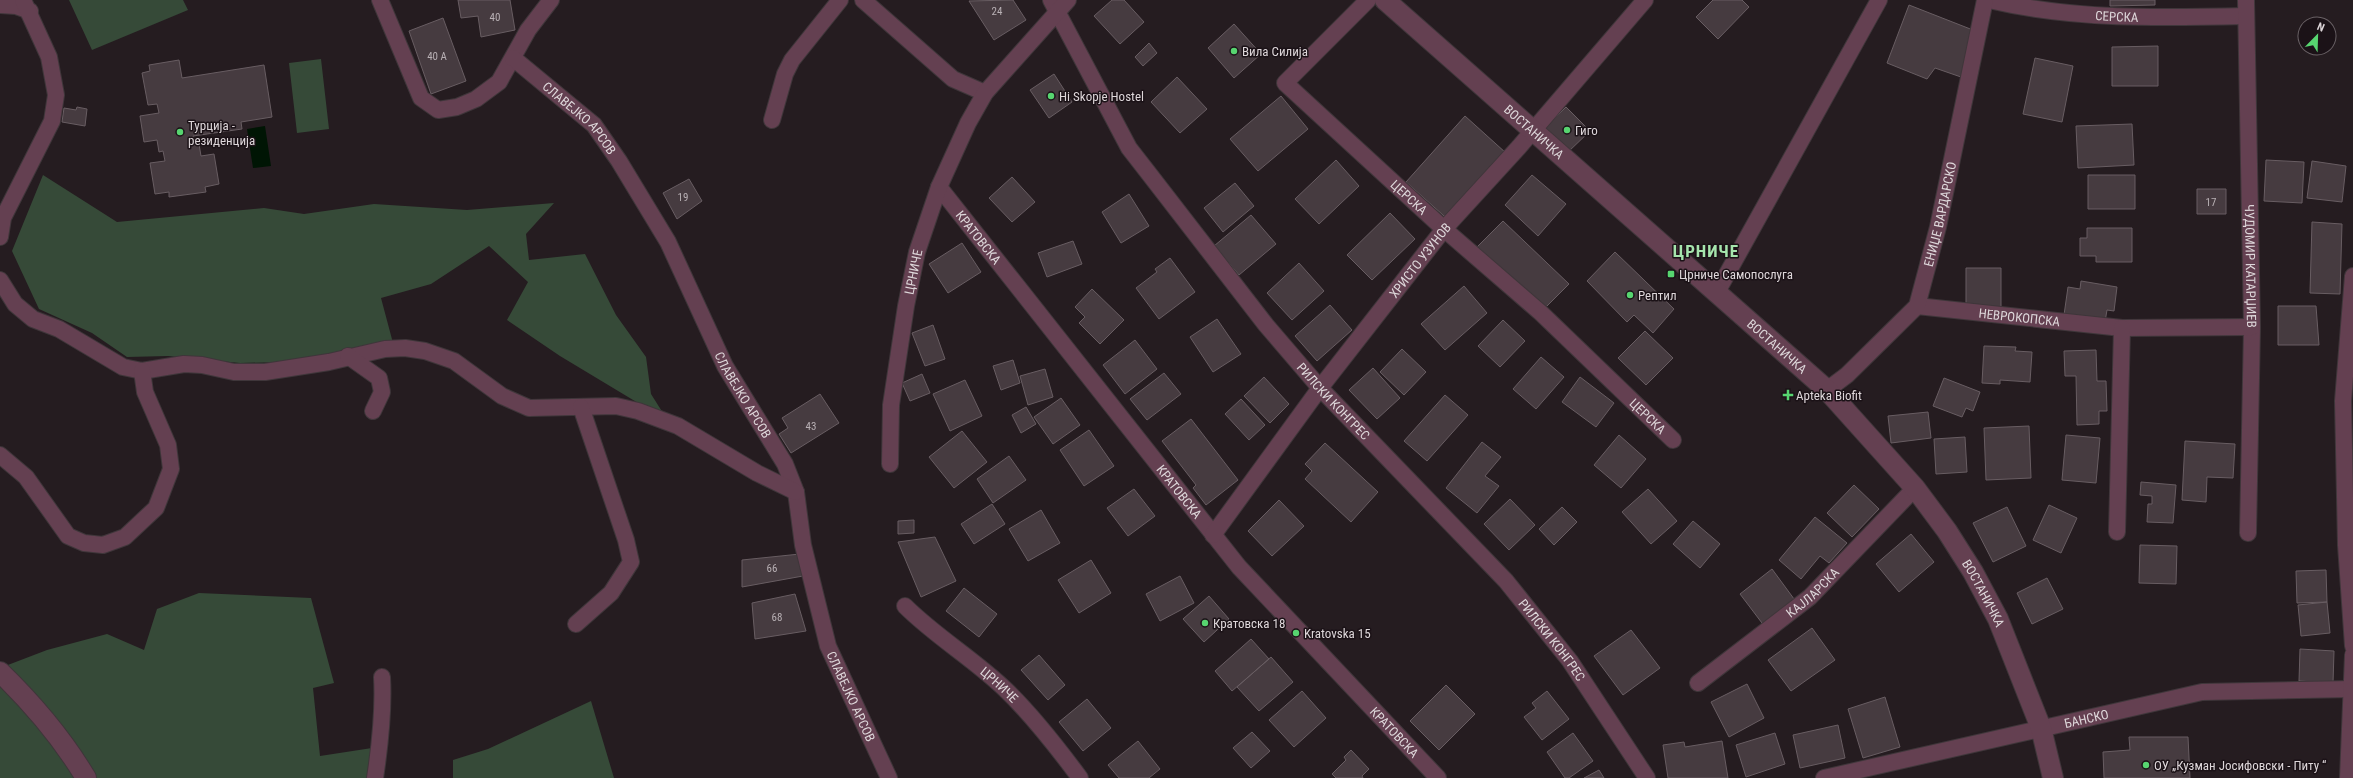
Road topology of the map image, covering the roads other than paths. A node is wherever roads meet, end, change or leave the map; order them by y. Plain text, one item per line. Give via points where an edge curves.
1 (380, 0) edge
2 (551, 0) edge
3 (840, 0) edge
4 (863, 0) edge
5 (1368, 0) edge
6 (1385, 0) edge
7 (1645, 0) edge
8 (1879, 0) edge
9 (1985, 0) edge
10 (1989, 0) edge
11 (2246, 0) edge
12 (1059, 3) edge
13 (0, 5) edge
14 (26, 5) edge
15 (2246, 16) junction
16 (512, 58) junction
17 (986, 93) junction
18 (772, 120) dead end
19 (1533, 129) junction
20 (939, 187) junction
21 (1444, 229) junction
22 (0, 237) edge
23 (2353, 276) edge
24 (2, 287) edge
25 (1717, 292) junction
26 (1917, 306) junction
27 (2252, 327) junction
28 (2122, 328) junction
29 (348, 356) junction
30 (142, 371) junction
31 (1320, 388) junction
32 (1827, 390) junction
33 (581, 407) junction
34 (373, 412) dead end
35 (1673, 440) dead end
36 (0, 455) edge
37 (890, 464) dead end
38 (1915, 488) junction
39 (796, 492) junction
40 (2117, 532) dead end
41 (2248, 533) dead end
42 (1212, 535) junction
43 (905, 606) dead end
44 (576, 624) dead end
45 (2353, 646) edge
46 (2353, 655) edge
47 (0, 672) edge
48 (382, 677) dead end
49 (1698, 683) dead end
50 (2353, 689) edge
51 (2041, 728) junction
52 (86, 778) edge
53 (375, 778) edge
54 (889, 778) edge
55 (1080, 778) edge
56 (1438, 778) edge
57 (1647, 778) edge
58 (1824, 778) edge
59 (2053, 778) edge
60 (2348, 778) edge

1 - 16 street via 421,98 438,110 456,107 476,99 499,82
2 - 16 street via 528,30
3 - 18 street via 792,60 785,74
4 - 17 street via 953,79
5 - 21 street, ЦЕРСКА via 1285,83
6 - 19 street, ВОСТАНИЧКА
7 - 19 street, ХРИСТО УЗУНОВ
8 - 25 street
9 - 26 street, ЕНИЏЕ ВАРДАРСКО via 1938,227
10 - 15 street, СЕРСКА via 2022,8 2092,15
11 - 15 street, ЧУДОМИР КАТАРЏИЕВ
12 - 17 street, ЦРНИЧЕ
12 - 31 street, РИЛСКИ КОНГРЕС via 1129,148 1266,325
13 - 14 street
14 - 22 street via 49,57 56,95 52,121 3,218
15 - 27 street, ЧУДОМИР КАТАРЏИЕВ
16 - 39 street, СЛАВЕЈКО АРСОВ via 594,125 619,160 668,242 725,366 785,464
17 - 20 street, ЦРНИЧЕ via 968,123
19 - 21 street, ХРИСТО УЗУНОВ
19 - 25 street, ВОСТАНИЧКА
20 - 37 street, ЦРНИЧЕ via 917,252 906,306 891,405
20 - 42 street, КРАТОВСКА
21 - 31 street, ХРИСТО УЗУНОВ
21 - 35 street, ЦЕРСКА via 1540,313
23 - 45 street via 2343,401 2346,545
24 - 30 street via 15,304 33,318 59,329 124,367
25 - 32 street, ВОСТАНИЧКА
26 - 28 street, НЕВРОКОПСКА
26 - 32 street via 1847,375
27 - 28 street, НЕВРОКОПСКА
27 - 41 street, ЧУДОМИР КАТАРЏИЕВ
28 - 40 street
29 - 30 street via 329,362 265,372 234,372 184,364
29 - 33 street via 385,349 425,351 454,361 502,396 529,408
29 - 34 street via 380,378 382,392
30 - 36 street via 145,392 168,445 171,469 156,508 125,537 103,545 84,543 68,536 26,477
31 - 42 street, ХРИСТО УЗУНОВ
31 - 57 street, РИЛСКИ КОНГРЕС via 1506,581 1570,661
32 - 38 street, ВОСТАНИЧКА
33 - 39 street via 616,406 678,426
33 - 44 street via 631,562 611,593
38 - 49 street, КАЈЛАРСКА via 1810,597
38 - 51 street, ВОСТАНИЧКА via 1973,572 1998,620
39 - 54 street, СЛАВЕЈКО АРСОВ via 803,546 828,646
42 - 56 street, КРАТОВСКА via 1239,567
43 - 55 street, ЦРНИЧЕ via 924,625 1005,689 1052,741
46 - 50 street
47 - 52 street via 34,705
48 - 53 street via 381,728
50 - 51 street, БАНСКО via 2202,692
50 - 60 street
51 - 58 street, БАНСКО
51 - 59 street, ВОСТАНИЧКА

